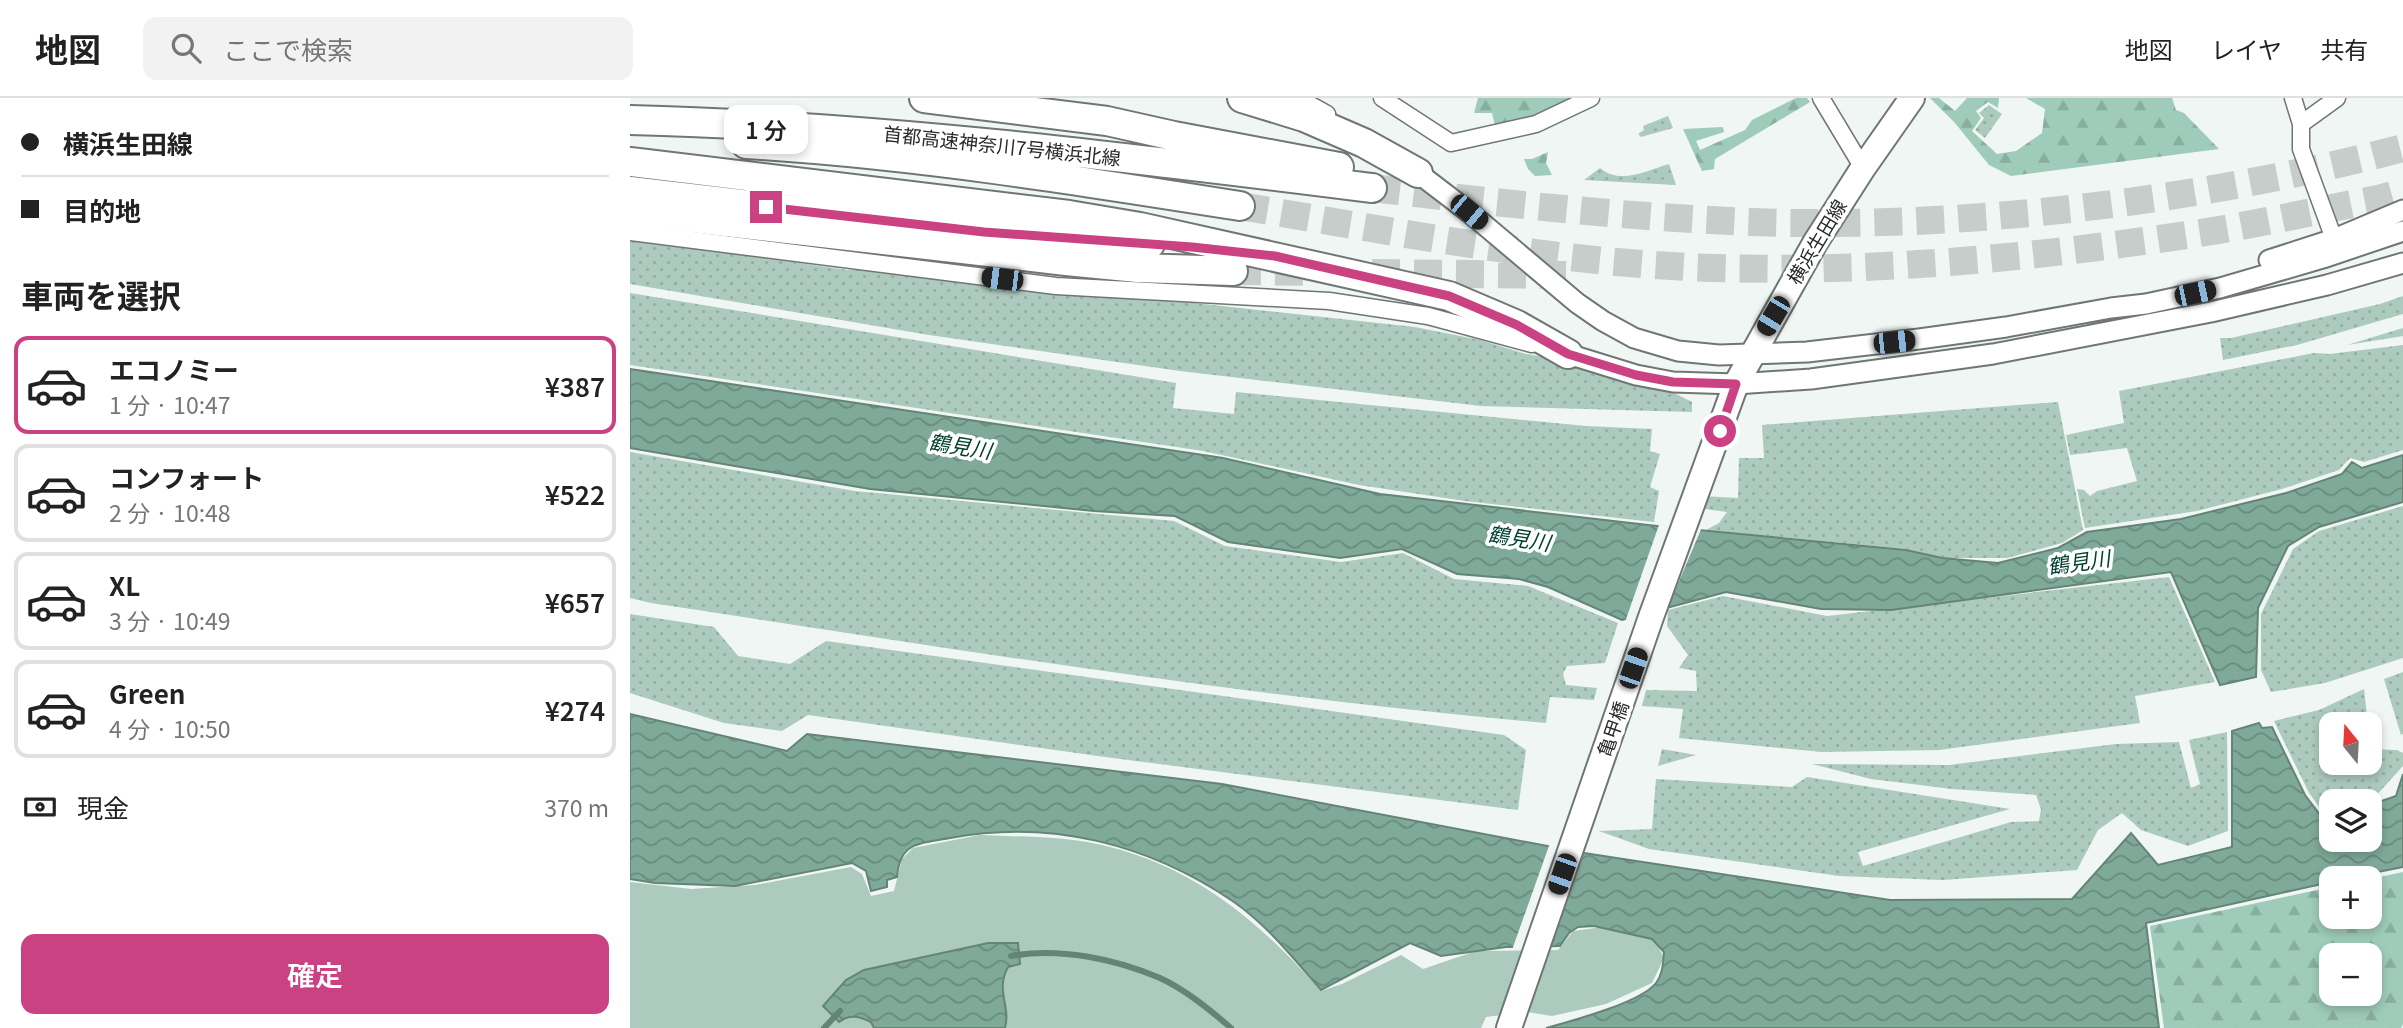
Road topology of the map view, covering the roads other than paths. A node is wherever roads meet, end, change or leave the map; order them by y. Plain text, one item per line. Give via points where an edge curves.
1 (924, 98) edge
2 (1242, 98) edge
3 (1298, 98) edge
4 (1382, 98) edge
5 (1591, 98) edge
6 (1821, 98) edge
7 (1912, 98) edge
8 (2293, 98) edge
9 (2337, 98) edge
10 (630, 120) edge
11 (2301, 124) junction
12 (630, 138) edge
13 (630, 162) edge
14 (1863, 167) junction
15 (1418, 173) junction
16 (630, 191) edge
17 (1240, 206) tunnel mouth
18 (2403, 210) edge
19 (630, 211) edge
20 (2403, 231) edge
21 (630, 232) edge
22 (2334, 239) junction
23 (2403, 244) edge
24 (1275, 256) junction
25 (2403, 263) edge
26 (1233, 271) tunnel mouth
27 (2111, 308) junction
28 (2088, 334) junction
29 (1568, 354) junction
30 (1750, 355) junction
31 (1736, 384) junction
32 (1720, 431) joint
33 (1508, 1028) edge

1 - 10 highway, 首都高速神奈川7号横浜北線 via 1107,121 1254,150 1373,181 990,142
2 - 15 highway via 1304,117
3 - 15 street via 1364,134
4 - 5 street via 1451,143 1536,124
6 - 14 street
7 - 14 main road, 横浜生田線
8 - 11 street
9 - 11 street
11 - 22 street via 2301,149
12 - 17 highway, 首都高速神奈川7号横浜北線 via 889,156
13 - 24 highway via 1069,215
14 - 30 main road, 横浜生田線
15 - 30 street via 1577,303 1634,338 1678,351
16 - 24 highway via 984,232
18 - 22 street
19 - 26 highway via 1138,268
20 - 27 street via 2220,288
21 - 29 street via 1056,286 1329,301 1428,316
22 - 27 street
23 - 28 street
24 - 29 highway via 1449,296 1517,325
25 - 28 street via 2224,309
27 - 30 street via 1920,339
28 - 31 street via 1980,356 1811,379
29 - 31 street via 1673,382
30 - 31 main road, 横浜生田線
31 - 32 main road, 横浜生田線
32 - 33 main road, 亀甲橋

